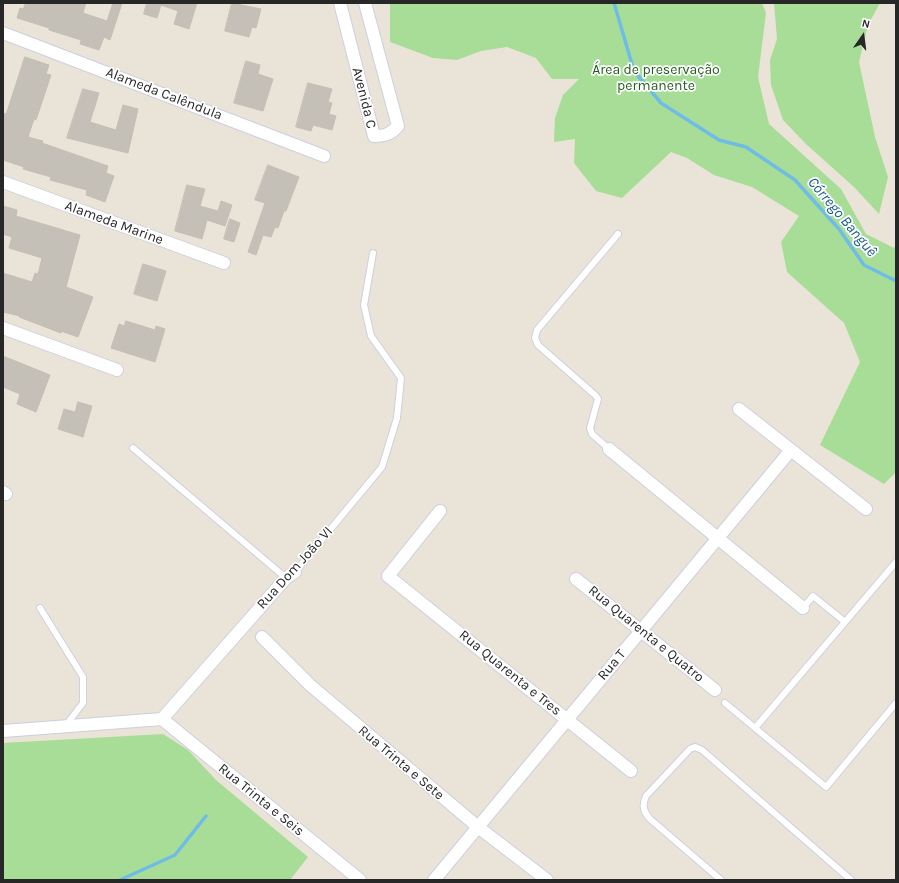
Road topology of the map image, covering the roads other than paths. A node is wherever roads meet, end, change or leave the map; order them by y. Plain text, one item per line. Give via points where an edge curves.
1 (340, 3) edge
2 (365, 3) edge
3 (3, 33) edge
4 (324, 156) dead end
5 (3, 182) edge
6 (618, 234) dead end
7 (373, 253) dead end
8 (224, 263) dead end
9 (3, 328) edge
10 (117, 370) dead end
11 (738, 409) dead end
12 (133, 448) dead end
13 (609, 449) joint
14 (791, 450) junction
15 (866, 509) dead end
16 (440, 511) dead end
17 (718, 538) junction
18 (896, 562) edge
19 (290, 575) junction
20 (576, 579) dead end
21 (40, 608) dead end
22 (803, 608) joint
23 (845, 622) junction
24 (641, 631) junction
25 (262, 637) dead end
26 (715, 690) dead end
27 (725, 703) dead end
28 (896, 703) edge
29 (162, 719) junction
30 (567, 720) junction
31 (65, 726) junction
32 (755, 728) junction
33 (3, 731) edge
34 (631, 771) dead end
35 (478, 827) junction
36 (360, 880) edge
37 (434, 880) edge
38 (547, 880) edge
39 (721, 880) edge
40 (851, 880) edge

1 - 2 street, Avenida C via 374,136 381,136 398,126
3 - 4 street, Alameda Calêndula
5 - 8 street, Alameda Marine
6 - 13 lane via 537,330 535,338 538,345 598,399 590,428 592,434
7 - 19 lane, Rua Dom João VI via 364,305 371,336 401,378 397,418 382,467
9 - 10 street
11 - 14 street
12 - 19 lane
13 - 17 street
14 - 15 street
14 - 17 street, Rua T
16 - 30 street, Rua Quarenta e Tres via 388,576
17 - 22 street
17 - 24 street, Rua T
18 - 23 lane
19 - 29 street, Rua Dom João VI
20 - 24 street, Rua Quarenta e Quatro
21 - 31 lane via 83,676 83,703
22 - 23 lane via 813,596
23 - 32 lane
24 - 26 street, Rua Quarenta e Quatro
24 - 30 street, Rua T
25 - 35 street, Rua Trinta e Sete via 310,686
27 - 32 lane
28 - 32 lane via 826,787
29 - 31 street
29 - 36 street, Rua Trinta e Seis
30 - 34 street, Rua Quarenta e Tres
30 - 35 street, Rua T
31 - 33 street
35 - 37 street, Rua T
35 - 38 street, Rua Trinta e Sete
39 - 40 lane via 650,819 644,810 646,796 690,749 695,747 702,750

